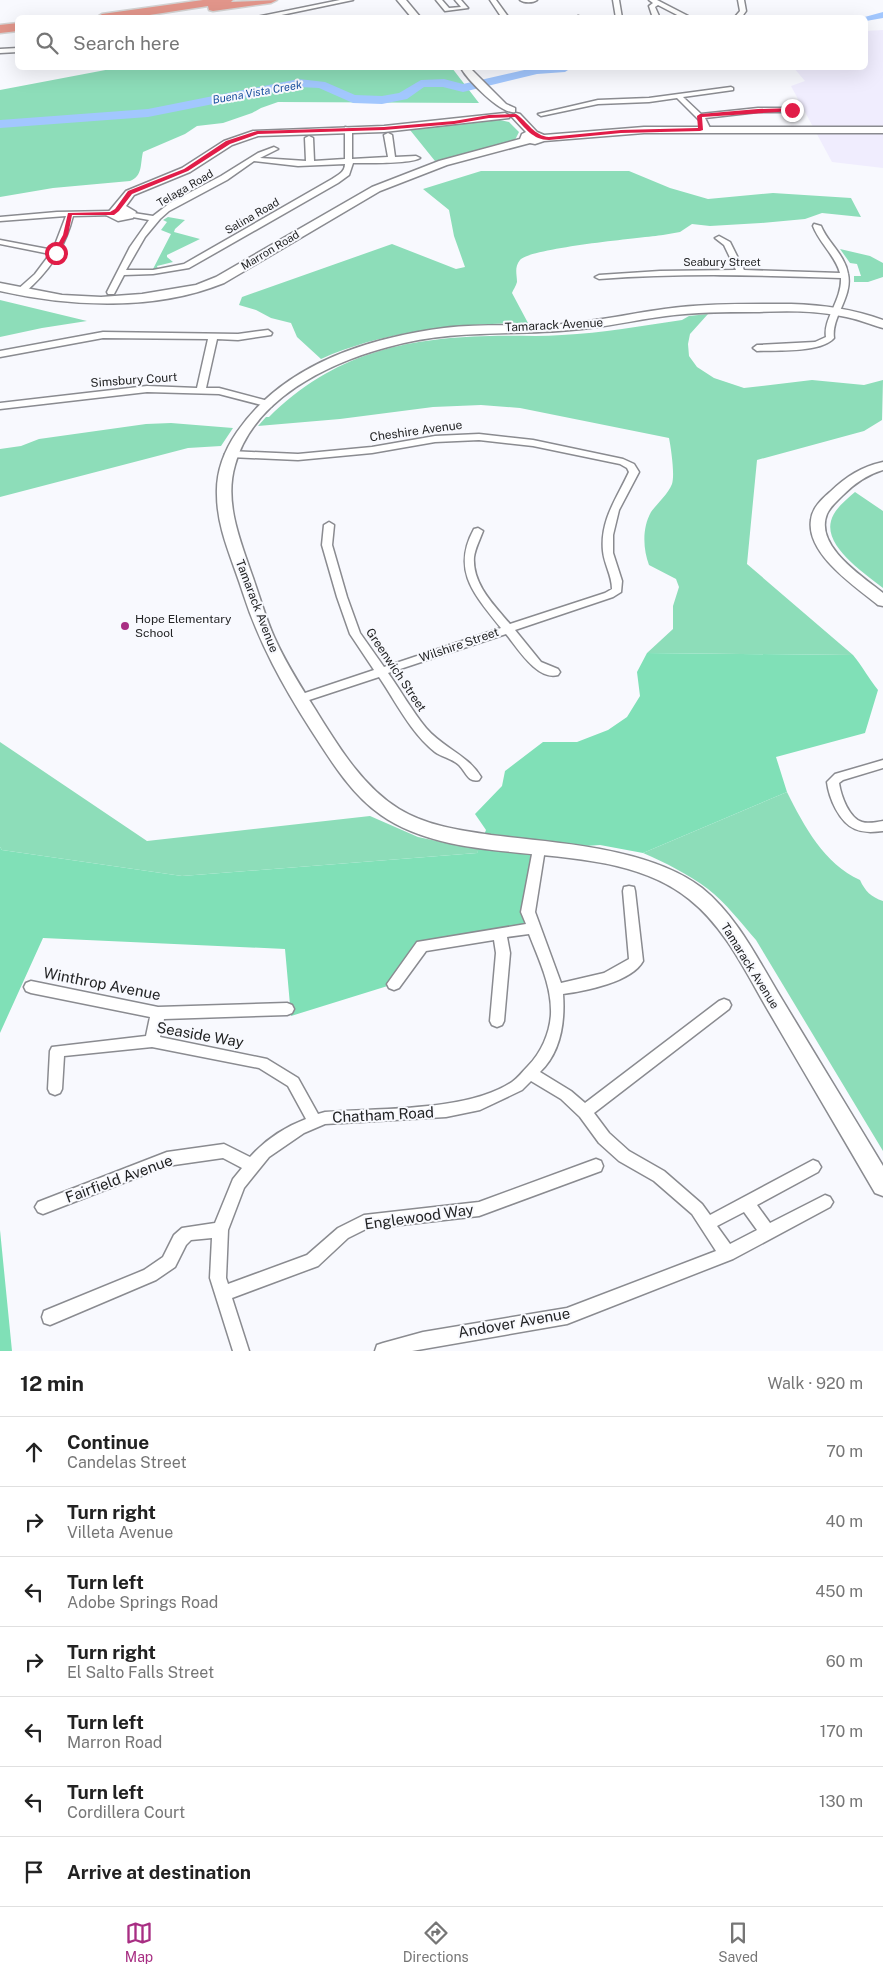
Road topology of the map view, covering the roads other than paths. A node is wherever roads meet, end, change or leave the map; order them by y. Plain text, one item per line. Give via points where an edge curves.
1 (227, 0) edge
2 (271, 0) edge
3 (350, 0) edge
4 (401, 0) edge
5 (439, 0) edge
6 (458, 0) edge
7 (493, 0) edge
8 (523, 0) edge
9 (534, 0) edge
10 (616, 0) edge
11 (740, 0) edge
12 (655, 2) edge
13 (123, 15) edge
14 (167, 15) edge
15 (271, 15) edge
16 (414, 15) edge
17 (504, 15) edge
18 (618, 15) edge
19 (655, 15) edge
20 (684, 15) edge
21 (740, 15) edge
22 (15, 27) edge
23 (0, 29) edge
24 (15, 34) edge
25 (0, 35) edge
26 (15, 50) edge
27 (0, 51) edge
28 (467, 70) edge
29 (731, 90) dead end
30 (678, 96) junction
31 (792, 110) dead end
32 (506, 112) junction
33 (541, 114) dead end
34 (489, 117) joint
35 (702, 124) junction
36 (883, 126) edge
37 (348, 129) junction
38 (849, 129) junction
39 (883, 130) edge
40 (388, 135) dead end
41 (532, 137) junction
42 (309, 138) dead end
43 (274, 149) dead end
44 (416, 158) dead end
45 (254, 159) junction
46 (392, 160) junction
47 (350, 162) junction
48 (310, 163) junction
49 (122, 212) junction
50 (70, 214) junction
51 (0, 219) edge
52 (154, 219) junction
53 (817, 226) dead end
54 (719, 238) dead end
55 (0, 242) edge
56 (56, 253) junction
57 (121, 273) junction
58 (741, 273) junction
59 (845, 276) junction
60 (599, 277) dead end
61 (0, 287) edge
62 (20, 292) junction
63 (111, 292) dead end
64 (837, 310) junction
65 (883, 324) edge
66 (268, 333) dead end
67 (214, 336) junction
68 (757, 348) dead end
69 (0, 354) edge
70 (201, 390) junction
71 (269, 404) junction
72 (0, 406) edge
73 (230, 454) junction
74 (883, 466) edge
75 (329, 525) dead end
76 (478, 531) dead end
77 (617, 590) joint
78 (883, 601) edge
79 (507, 628) junction
80 (381, 671) junction
81 (554, 672) dead end
82 (300, 699) junction
83 (883, 764) edge
84 (475, 777) dead end
85 (883, 826) edge
86 (539, 849) junction
87 (629, 890) dead end
88 (533, 928) junction
89 (500, 934) junction
90 (394, 984) dead end
91 (31, 987) dead end
92 (556, 989) junction
93 (724, 1005) dead end
94 (287, 1009) dead end
95 (158, 1013) junction
96 (497, 1021) dead end
97 (152, 1041) junction
98 (530, 1073) junction
99 (55, 1089) dead end
100 (585, 1112) junction
101 (315, 1122) junction
102 (252, 1166) junction
103 (596, 1166) dead end
104 (813, 1167) dead end
105 (883, 1186) edge
106 (825, 1202) dead end
107 (746, 1204) junction
108 (43, 1207) dead end
109 (707, 1224) junction
110 (220, 1230) junction
111 (767, 1232) junction
112 (727, 1254) junction
113 (223, 1294) junction
114 (50, 1317) dead end
115 (242, 1351) edge
116 (382, 1351) edge

1 - 13 highway
2 - 14 highway
3 - 15 street
4 - 16 street
5 - 6 street via 447,10 465,8
7 - 17 street
8 - 9 street
10 - 18 street
11 - 21 street via 744,11
12 - 19 street via 652,6
12 - 20 street
22 - 23 highway
24 - 25 highway
26 - 27 street
28 - 32 street
29 - 30 street
30 - 33 street via 599,103
30 - 35 street
31 - 35 street via 758,110
32 - 34 street
32 - 41 street
34 - 37 street
35 - 38 street, Marron Road
35 - 41 street, Marron Road
36 - 38 street, Marron Road
37 - 47 street
37 - 49 street via 274,131 228,142 186,170 138,189
38 - 39 street, Marron Road
40 - 46 street
41 - 62 street, Marron Road via 443,163 376,189 208,285 106,301 62,300
42 - 48 street
43 - 45 street, Telaga Road
44 - 46 street
45 - 48 street
45 - 52 street, Telaga Road
46 - 47 street
47 - 48 street
47 - 57 street, Salina Road via 346,173 335,181 186,266
49 - 50 street
49 - 52 street
50 - 51 street
50 - 56 street via 66,235
52 - 57 street, Telaga Road
53 - 59 street via 820,237 842,264
54 - 58 street via 727,244
55 - 56 street
56 - 62 street via 42,273
57 - 63 street, Telaga Road
58 - 59 street, Seabury Street
58 - 60 street, Seabury Street
59 - 64 street via 846,286
61 - 62 street, Marron Road
64 - 65 street, Tamarack Avenue
64 - 68 street via 829,330 830,338 825,342
64 - 71 street, Tamarack Avenue via 801,306 697,310 562,328 479,329 415,336 333,362 311,373
66 - 67 street
67 - 69 street via 96,336
67 - 70 street
70 - 71 street, Simsbury Court via 236,394
70 - 72 street, Simsbury Court via 147,389
71 - 73 street, Tamarack Avenue via 240,435
73 - 77 street, Cheshire Avenue via 298,457 372,450 435,439 480,437 533,443 622,462 631,466 634,472 609,523 608,553 618,582
73 - 82 street, Tamarack Avenue via 223,480 224,510 233,542 266,635
74 - 78 street via 850,478 824,506 817,521 818,535 824,548
75 - 80 street, Greenwich Street via 327,545 349,621
76 - 79 street via 469,556 470,574 479,593
77 - 79 street, Wilshire Street
79 - 80 street, Wilshire Street
79 - 81 street via 537,665
80 - 82 street, Wilshire Street
80 - 84 street, Greenwich Street via 422,731 440,749 464,762
82 - 86 street, Tamarack Avenue via 353,779 368,795 402,819 442,835
83 - 85 street via 839,777 833,782 833,788 849,819 858,826
86 - 88 street, Chatham Road via 528,912
86 - 105 street, Tamarack Avenue via 606,857 645,868 688,889 705,902 730,930
87 - 92 street via 636,961 628,968 584,986
88 - 89 street
88 - 92 street, Chatham Road
89 - 90 street via 422,946
89 - 96 street via 503,952
91 - 95 street, Winthrop Avenue
92 - 98 street, Chatham Road via 558,1016 551,1043 541,1062
93 - 100 street
94 - 95 street, Winthrop Avenue
95 - 97 street
97 - 99 street, Seaside Way via 57,1051
97 - 101 street, Seaside Way via 262,1063 293,1082
98 - 100 street via 566,1095
98 - 101 street, Chatham Road via 517,1086 480,1104 446,1111 326,1118
100 - 109 street via 604,1138 624,1156 660,1176 697,1208
101 - 102 street, Chatham Road via 299,1128 264,1152
102 - 108 street, Fairfield Avenue via 224,1151 167,1159
102 - 110 street, Chatham Road via 238,1184
103 - 113 street, Englewood Way via 479,1208 364,1222 343,1233 312,1261
104 - 107 street
106 - 111 street, Andover Avenue
107 - 109 street
107 - 111 street
109 - 112 street
110 - 113 street, Chatham Road via 218,1278
110 - 114 street via 187,1233 169,1262 150,1275
111 - 112 street, Andover Avenue
112 - 116 street, Andover Avenue via 567,1316 423,1340
113 - 115 street, Chatham Road

